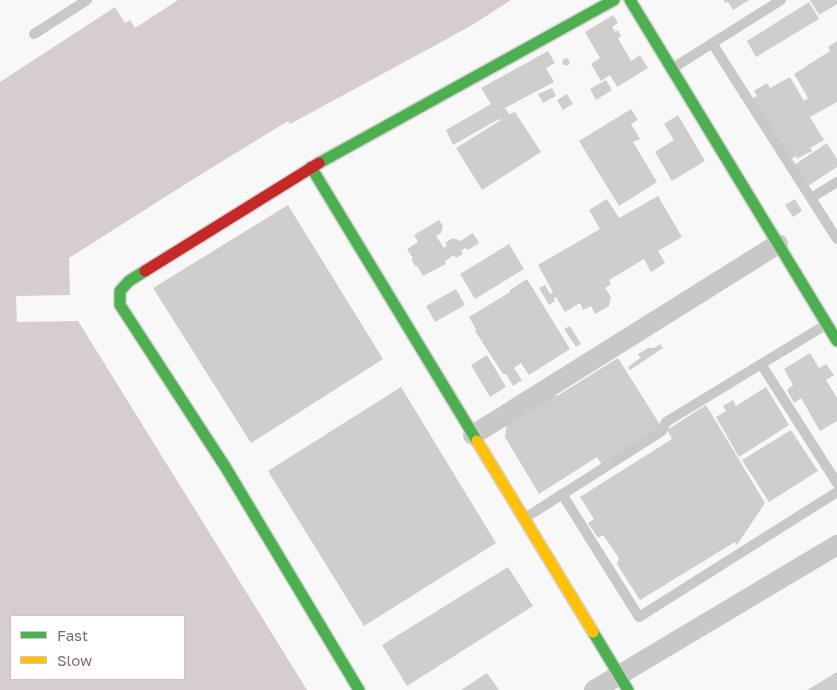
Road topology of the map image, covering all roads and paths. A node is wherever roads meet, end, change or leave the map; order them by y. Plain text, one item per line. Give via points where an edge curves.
1 (87, 0) edge
2 (614, 0) edge
3 (630, 0) edge
4 (781, 0) edge
5 (34, 34) dead end
6 (712, 44) junction
7 (672, 68) junction
8 (311, 167) junction
9 (837, 182) edge
10 (811, 198) junction
11 (837, 239) edge
12 (778, 244) junction
13 (837, 317) edge
14 (827, 324) junction
15 (837, 341) edge
16 (761, 364) junction
17 (473, 435) junction
18 (837, 483) edge
19 (837, 492) edge
20 (562, 494) junction
21 (524, 519) junction
22 (837, 544) edge
23 (623, 682) edge
24 (359, 690) edge
25 (594, 690) edge

1 - 5 lane
2 - 8 street
3 - 7 street
4 - 6 lane
6 - 7 lane
6 - 10 lane
7 - 12 street
8 - 17 street
8 - 24 street via 129,281 120,291 120,305 226,468
9 - 10 lane
10 - 11 lane
12 - 14 street
12 - 17 street
13 - 14 lane
14 - 15 street
14 - 16 lane
16 - 18 lane
16 - 20 lane via 666,422 662,431
17 - 21 street
19 - 20 lane via 639,617
20 - 21 lane
21 - 23 street
22 - 23 street
23 - 25 street

